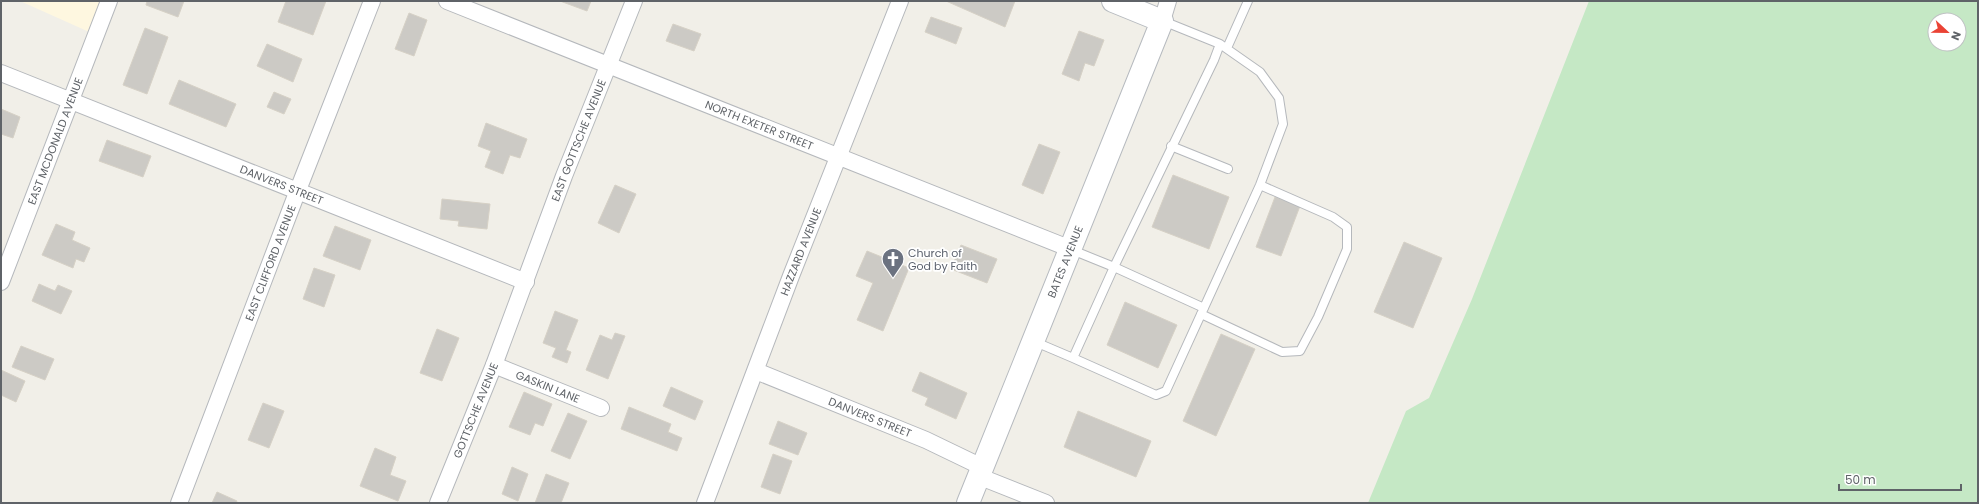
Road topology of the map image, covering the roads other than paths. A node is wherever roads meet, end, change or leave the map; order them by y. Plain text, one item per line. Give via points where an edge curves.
1 (109, 1) edge
2 (372, 1) edge
3 (447, 1) edge
4 (634, 1) edge
5 (900, 1) edge
6 (1114, 1) edge
7 (1248, 1) edge
8 (1165, 11) edge
9 (1224, 46) junction
10 (608, 64) junction
11 (1, 73) edge
12 (71, 101) junction
13 (1171, 146) junction
14 (838, 156) junction
15 (1228, 169) dead end
16 (1260, 185) junction
17 (298, 190) junction
18 (1071, 249) junction
19 (1114, 266) junction
20 (1, 282) edge
21 (526, 282) junction
22 (1203, 311) junction
23 (1033, 341) junction
24 (1073, 358) junction
25 (494, 365) junction
26 (756, 371) junction
27 (600, 408) dead end
28 (980, 472) junction
29 (179, 503) edge
30 (438, 503) edge
31 (705, 503) edge
32 (968, 503) edge
33 (1046, 503) edge

1 - 12 street, EAST MCDONALD AVENUE
2 - 17 street, EAST CLIFFORD AVENUE
3 - 10 street, NORTH EXETER STREET
4 - 10 street, EAST GOTTSCHE AVENUE
5 - 14 street, HAZZARD AVENUE
6 - 8 street
7 - 9 lane
8 - 9 lane
8 - 18 street, BATES AVENUE
9 - 13 lane
9 - 16 lane via 1260,72 1279,98 1283,124
10 - 14 street, NORTH EXETER STREET
10 - 21 street, EAST GOTTSCHE AVENUE
11 - 12 street, DANVERS STREET
12 - 17 street, DANVERS STREET
12 - 20 street, EAST MCDONALD AVENUE
13 - 15 lane
13 - 19 lane
14 - 18 street, NORTH EXETER STREET
14 - 26 street, HAZZARD AVENUE
16 - 22 lane
16 - 22 lane via 1334,217 1347,227 1347,249 1318,317 1300,351 1282,352
17 - 21 street, DANVERS STREET
17 - 29 street, EAST CLIFFORD AVENUE
18 - 19 lane
18 - 23 street, BATES AVENUE
19 - 22 lane
19 - 24 lane
21 - 25 street, GOTTSCHE AVENUE
22 - 24 lane via 1166,391 1156,395
23 - 24 lane
23 - 28 street, BATES AVENUE
25 - 27 street, GASKIN LANE
25 - 30 street, GOTTSCHE AVENUE
26 - 28 street, DANVERS STREET via 926,440
26 - 31 street, HAZZARD AVENUE
28 - 32 street, BATES AVENUE
28 - 33 street, DANVERS STREET

